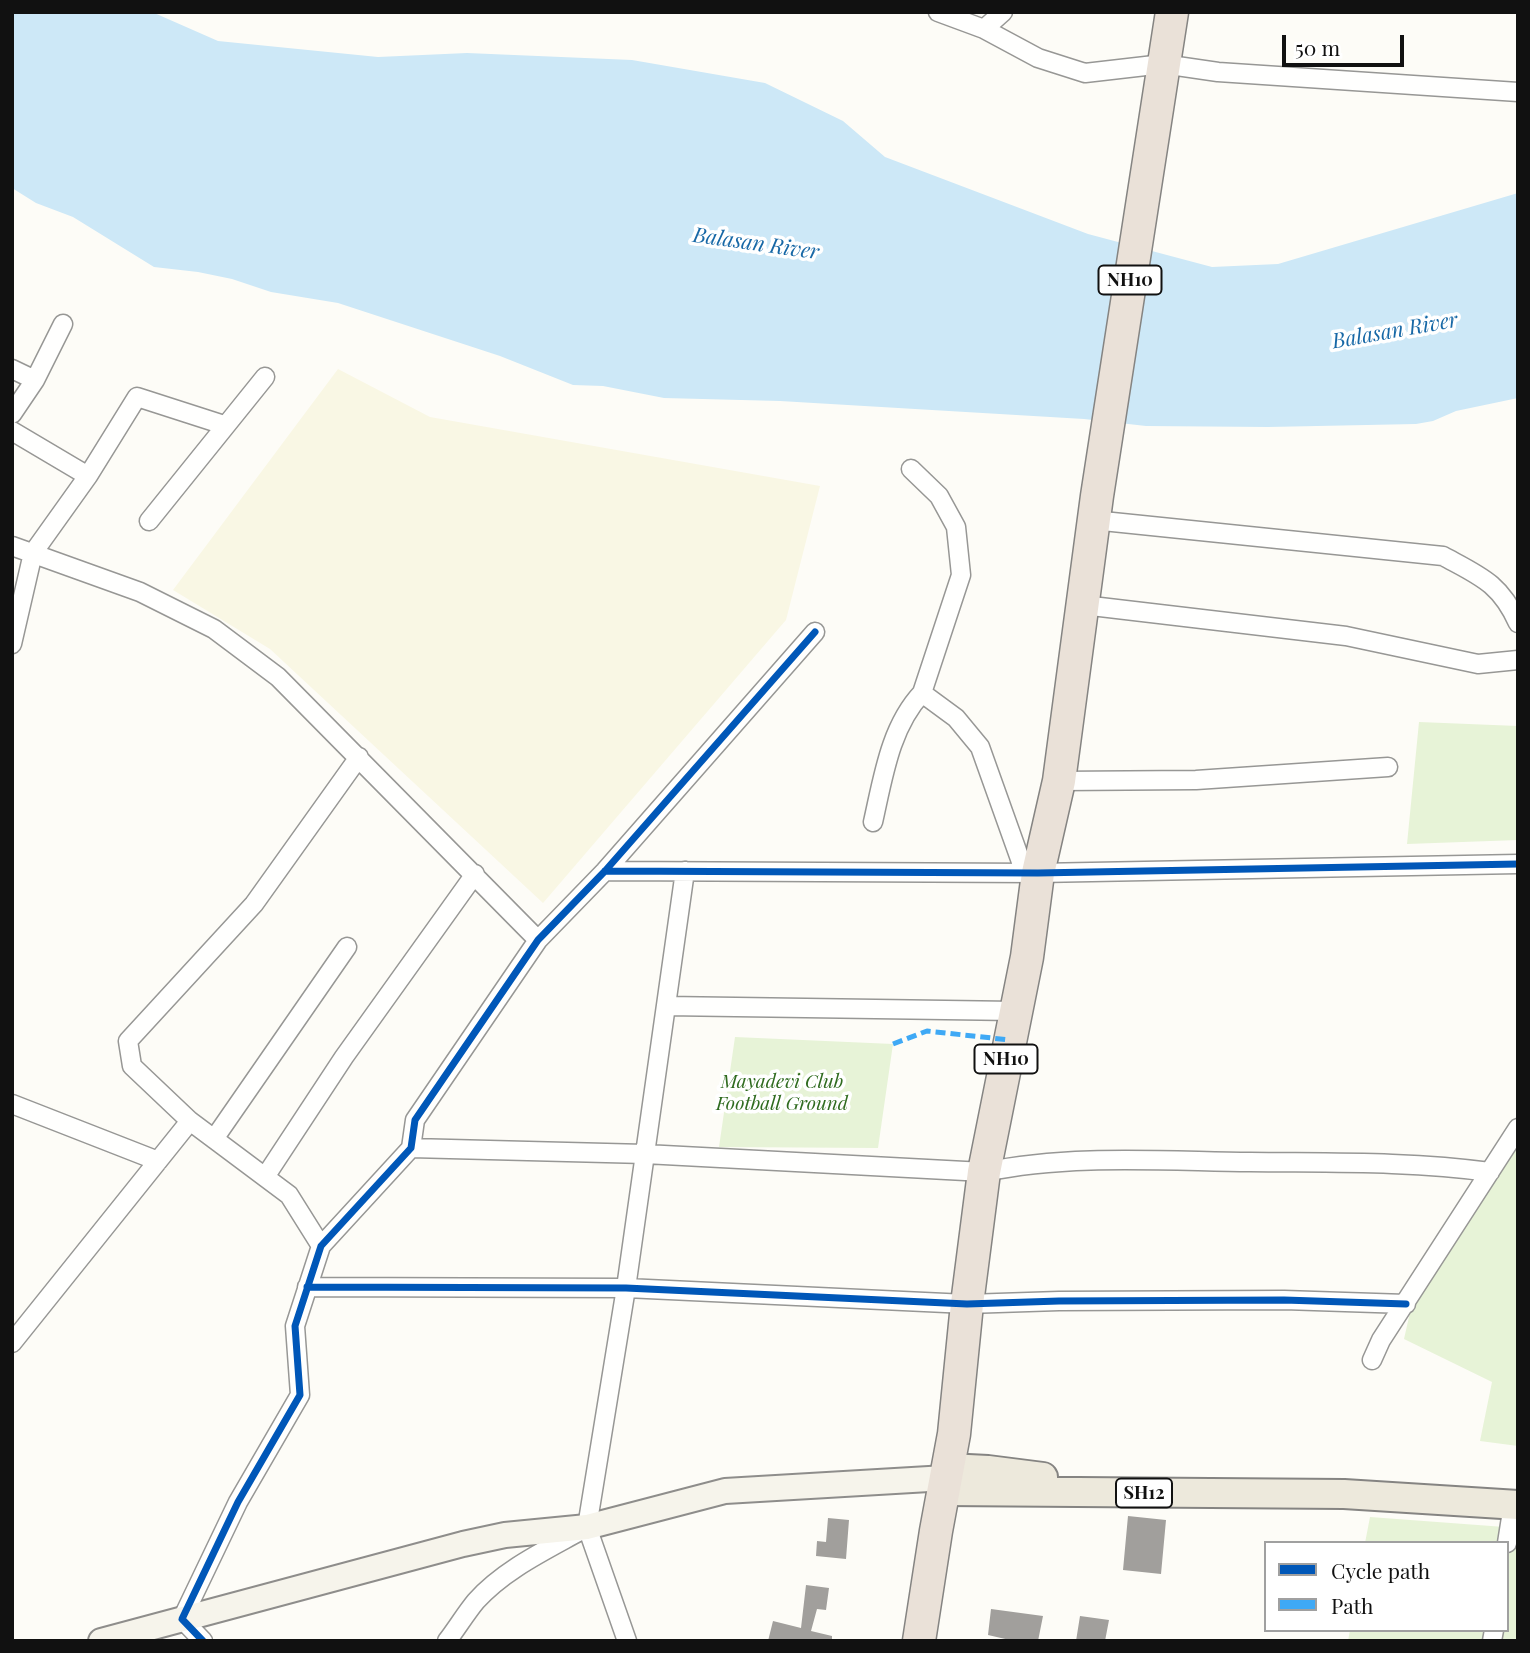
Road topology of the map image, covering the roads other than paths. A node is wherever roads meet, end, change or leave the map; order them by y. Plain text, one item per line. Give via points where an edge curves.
1 (938, 12) edge
2 (1003, 12) edge
3 (1172, 12) edge
4 (984, 29) junction
5 (1163, 64) junction
6 (1518, 92) edge
7 (63, 324) dead end
8 (12, 369) edge
9 (265, 377) dead end
10 (35, 380) junction
11 (12, 414) edge
12 (224, 425) junction
13 (12, 431) edge
14 (911, 469) dead end
15 (88, 477) junction
16 (1095, 508) junction
17 (149, 521) dead end
18 (12, 545) edge
19 (33, 553) junction
20 (1083, 605) junction
21 (1518, 623) edge
22 (815, 632) dead end
23 (12, 644) edge
24 (1518, 660) edge
25 (922, 693) junction
26 (359, 757) junction
27 (1388, 767) dead end
28 (1059, 781) junction
29 (873, 822) dead end
30 (1518, 864) edge
31 (605, 871) junction
32 (685, 871) junction
33 (1032, 873) junction
34 (475, 874) junction
35 (538, 940) junction
36 (346, 947) dead end
37 (666, 1006) junction
38 (1015, 1011) junction
39 (12, 1104) edge
40 (190, 1121) junction
41 (1518, 1128) edge
42 (214, 1139) junction
43 (411, 1148) junction
44 (645, 1154) junction
45 (158, 1161) junction
46 (1489, 1171) junction
47 (984, 1172) junction
48 (265, 1177) junction
49 (321, 1246) junction
50 (307, 1287) junction
51 (626, 1288) junction
52 (967, 1304) junction
53 (1406, 1304) junction
54 (12, 1343) edge
55 (1373, 1360) dead end
56 (954, 1434) junction
57 (988, 1470) junction
58 (946, 1479) junction
59 (1167, 1493) junction
60 (1515, 1505) edge
61 (587, 1527) junction
62 (1507, 1541) edge
63 (182, 1619) junction
64 (919, 1635) edge
65 (107, 1640) edge
66 (203, 1641) edge
67 (447, 1641) edge
68 (627, 1641) edge

1 - 4 street
2 - 4 street
3 - 5 highway, NH10
4 - 5 street via 1038,58 1085,73
5 - 6 street via 1218,72
5 - 16 highway, NH10
7 - 10 street
8 - 10 street
9 - 12 street
10 - 11 street
12 - 15 street via 137,397
12 - 17 street
13 - 15 street
14 - 25 street via 939,496 956,527 961,575
15 - 19 street
16 - 20 highway, NH10
16 - 21 street via 1443,556 1489,581 1509,603
18 - 19 street
19 - 23 street
19 - 26 street via 140,592 214,629 278,677
20 - 24 street via 1346,636 1478,664
20 - 28 highway, NH10
22 - 31 street
25 - 29 street via 890,747
25 - 33 street via 956,718 980,747
26 - 34 street
26 - 40 street via 254,904 128,1041 132,1066
27 - 28 street via 1196,780
28 - 33 highway, NH10
30 - 33 street
31 - 32 street
31 - 35 street
32 - 33 street
32 - 37 street
33 - 38 highway, NH10 via 1027,957
34 - 35 street
34 - 48 street via 344,1056
35 - 43 street via 415,1120
36 - 42 street
37 - 38 street
37 - 44 street
38 - 47 highway, NH10
39 - 45 street
40 - 42 street
40 - 45 street
41 - 46 street
42 - 48 street
43 - 44 street
43 - 49 street
44 - 47 street
44 - 51 street
45 - 54 street
46 - 47 street via 1382,1164 1105,1160
46 - 53 street
47 - 52 highway, NH10
48 - 49 street via 289,1195
49 - 50 street
50 - 51 street
50 - 63 street via 295,1326 300,1395 238,1502
51 - 52 street
51 - 61 street
52 - 53 street via 1258,1300
52 - 56 highway, NH10
53 - 55 street
56 - 57 main road via 970,1459
56 - 58 highway, NH10
57 - 58 main road, SH12
57 - 59 main road, SH12
58 - 59 main road, SH12
58 - 61 street via 725,1491
58 - 64 highway, NH10
59 - 60 main road, SH12 via 1344,1494
60 - 62 street
61 - 63 street via 463,1544
61 - 67 street via 496,1582
61 - 68 street
63 - 65 street
63 - 66 street

